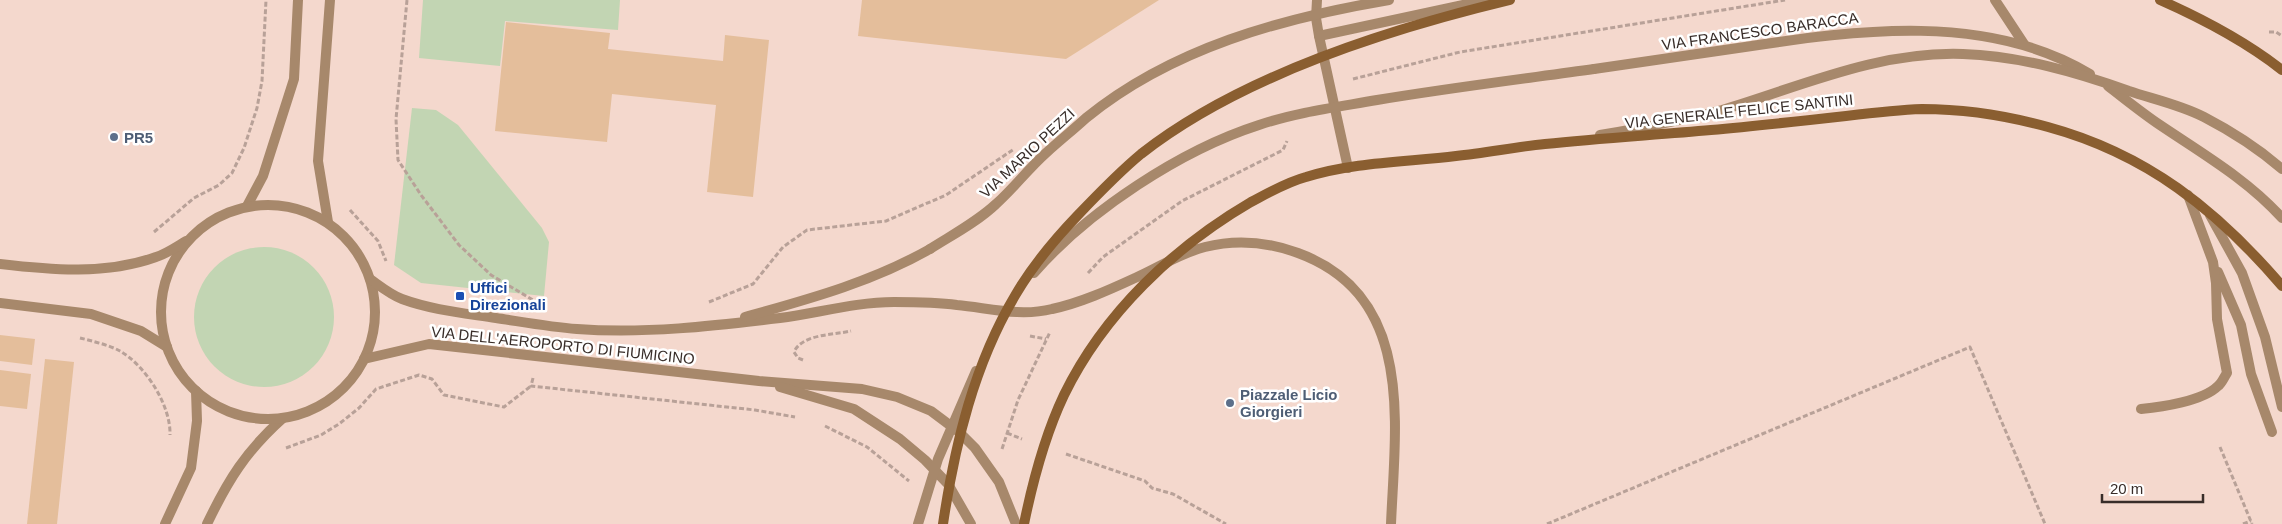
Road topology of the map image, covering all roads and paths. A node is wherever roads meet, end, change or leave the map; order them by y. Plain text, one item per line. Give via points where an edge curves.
1 (266, 0) edge
2 (298, 0) edge
3 (330, 0) edge
4 (406, 0) edge
5 (1318, 0) edge
6 (1389, 0) edge
7 (1486, 0) edge
8 (1510, 0) edge
9 (1995, 0) edge
10 (2160, 0) edge
11 (1319, 36) junction
12 (2024, 44) junction
13 (2282, 70) edge
14 (2100, 80) junction
15 (1288, 138) dead end
16 (1545, 144) junction
17 (1348, 168) junction
18 (2282, 169) edge
19 (2188, 195) junction
20 (344, 203) dead end
21 (247, 206) junction
22 (2209, 212) junction
23 (2282, 218) edge
24 (328, 222) junction
25 (146, 236) dead end
26 (189, 240) junction
27 (1171, 260) junction
28 (2213, 262) junction
29 (0, 264) edge
30 (389, 267) dead end
31 (370, 279) junction
32 (2282, 286) edge
33 (1016, 293) junction
34 (0, 303) edge
35 (1064, 305) junction
36 (539, 324) junction
37 (715, 324) junction
38 (854, 331) dead end
39 (994, 335) junction
40 (1028, 336) dead end
41 (73, 337) dead end
42 (1046, 339) junction
43 (167, 348) junction
44 (535, 357) junction
45 (364, 359) junction
46 (805, 361) dead end
47 (760, 381) junction
48 (532, 386) junction
49 (196, 391) junction
50 (2282, 407) edge
51 (2141, 409) dead end
52 (282, 418) junction
53 (804, 419) dead end
54 (822, 425) dead end
55 (2272, 432) dead end
56 (1007, 433) junction
57 (170, 438) dead end
58 (1044, 447) junction
59 (2220, 447) dead end
60 (283, 449) dead end
61 (1001, 453) dead end
62 (910, 482) dead end
63 (2252, 522) edge
64 (165, 524) edge
65 (207, 524) edge
66 (918, 524) edge
67 (943, 524) edge
68 (971, 524) edge
69 (1016, 524) edge
70 (1024, 524) edge
71 (1226, 524) edge
72 (1392, 524) edge
73 (1547, 524) edge
74 (2045, 524) edge
75 (2243, 524) edge

1 - 25 path via 257,108 232,173
2 - 21 street via 294,78 263,176
3 - 24 street via 318,161
4 - 36 path via 396,119 398,160 459,244 491,275 542,305
5 - 11 street
6 - 37 street, VIA MARIO PEZZI, bridge via 1335,9 1265,28 1169,66 1129,88 1088,117 1046,152 995,205 908,262 838,291
7 - 11 street
8 - 33 main road, bridge via 1342,50 1212,107 1121,171 1067,226
9 - 12 street
10 - 13 main road via 2242,42
11 - 17 street
12 - 14 street, VIA FRANCESCO BARACCA via 2063,59
12 - 33 street, VIA FRANCESCO BARACCA, bridge via 1930,31 1827,35 1313,111 1224,138 1146,180 1106,206 1059,246
14 - 16 street via 2048,66 1964,54 1886,61 1809,80 1720,110 1655,126
14 - 18 street, VIA FRANCESCO BARACCA via 2203,116
14 - 23 street, VIA FRANCESCO BARACCA via 2223,166
15 - 35 path via 1283,150 1182,201 1103,257
16 - 17 main road, VIA GENERALE FELICE SANTINI
16 - 19 main road, VIA GENERALE FELICE SANTINI via 1900,110 1957,111 2013,119 2087,139 2151,170
17 - 27 main road, VIA GENERALE FELICE SANTINI via 1306,176 1272,191 1200,236
19 - 22 main road, VIA GENERALE FELICE SANTINI
19 - 28 street
20 - 30 path via 378,241
21 - 24 street via 289,207
21 - 26 street via 215,219
22 - 32 main road, VIA GENERALE FELICE SANTINI via 2238,237
22 - 50 street via 2242,273 2265,337
24 - 31 street via 354,247
26 - 29 street via 156,257 120,267 51,270
26 - 43 street via 173,263 163,290 161,319
27 - 35 street via 1136,278
27 - 58 main road, VIA GENERALE FELICE SANTINI via 1121,309 1085,359 1065,393
27 - 72 street via 1225,242 1282,247 1333,270 1362,300 1384,339 1394,386
28 - 51 street via 2217,319 2227,373 2218,387 2192,400
28 - 55 street via 2241,324 2251,374
31 - 36 street, VIA DELL'AEROPORTO DI FIUMICINO via 399,299 437,309
31 - 45 street via 375,319
33 - 39 main road, bridge
34 - 43 street via 91,314 141,331
35 - 37 street via 1027,312 890,302
35 - 42 path
36 - 37 street, VIA DELL'AEROPORTO DI FIUMICINO via 619,331
38 - 46 path via 803,340 794,352
39 - 66 street, bridge via 952,422
39 - 67 main road, bridge via 970,400 952,467
40 - 42 path
41 - 57 path via 121,352 146,374 162,400
42 - 56 path
43 - 49 street via 178,371
44 - 45 street, VIA DELL'AEROPORTO DI FIUMICINO via 429,344
44 - 47 street, VIA DELL'AEROPORTO DI FIUMICINO
44 - 48 path
45 - 52 street via 355,374 331,399 316,408
47 - 68 street via 854,409 900,439 948,484
47 - 69 street via 862,389 897,397 930,411 959,432 990,468
48 - 53 path via 755,410
48 - 60 path via 504,407 444,395 432,379 419,374 376,389 339,424 321,435
49 - 52 street via 208,401 236,414 251,418
49 - 64 street via 197,421 191,468
52 - 65 street via 261,438 227,482
54 - 62 path via 867,447
56 - 58 path
56 - 61 path
58 - 70 main road, VIA GENERALE FELICE SANTINI
58 - 71 path via 1145,481 1152,488 1173,494
59 - 63 path
63 - 75 path
73 - 74 path via 1970,347

